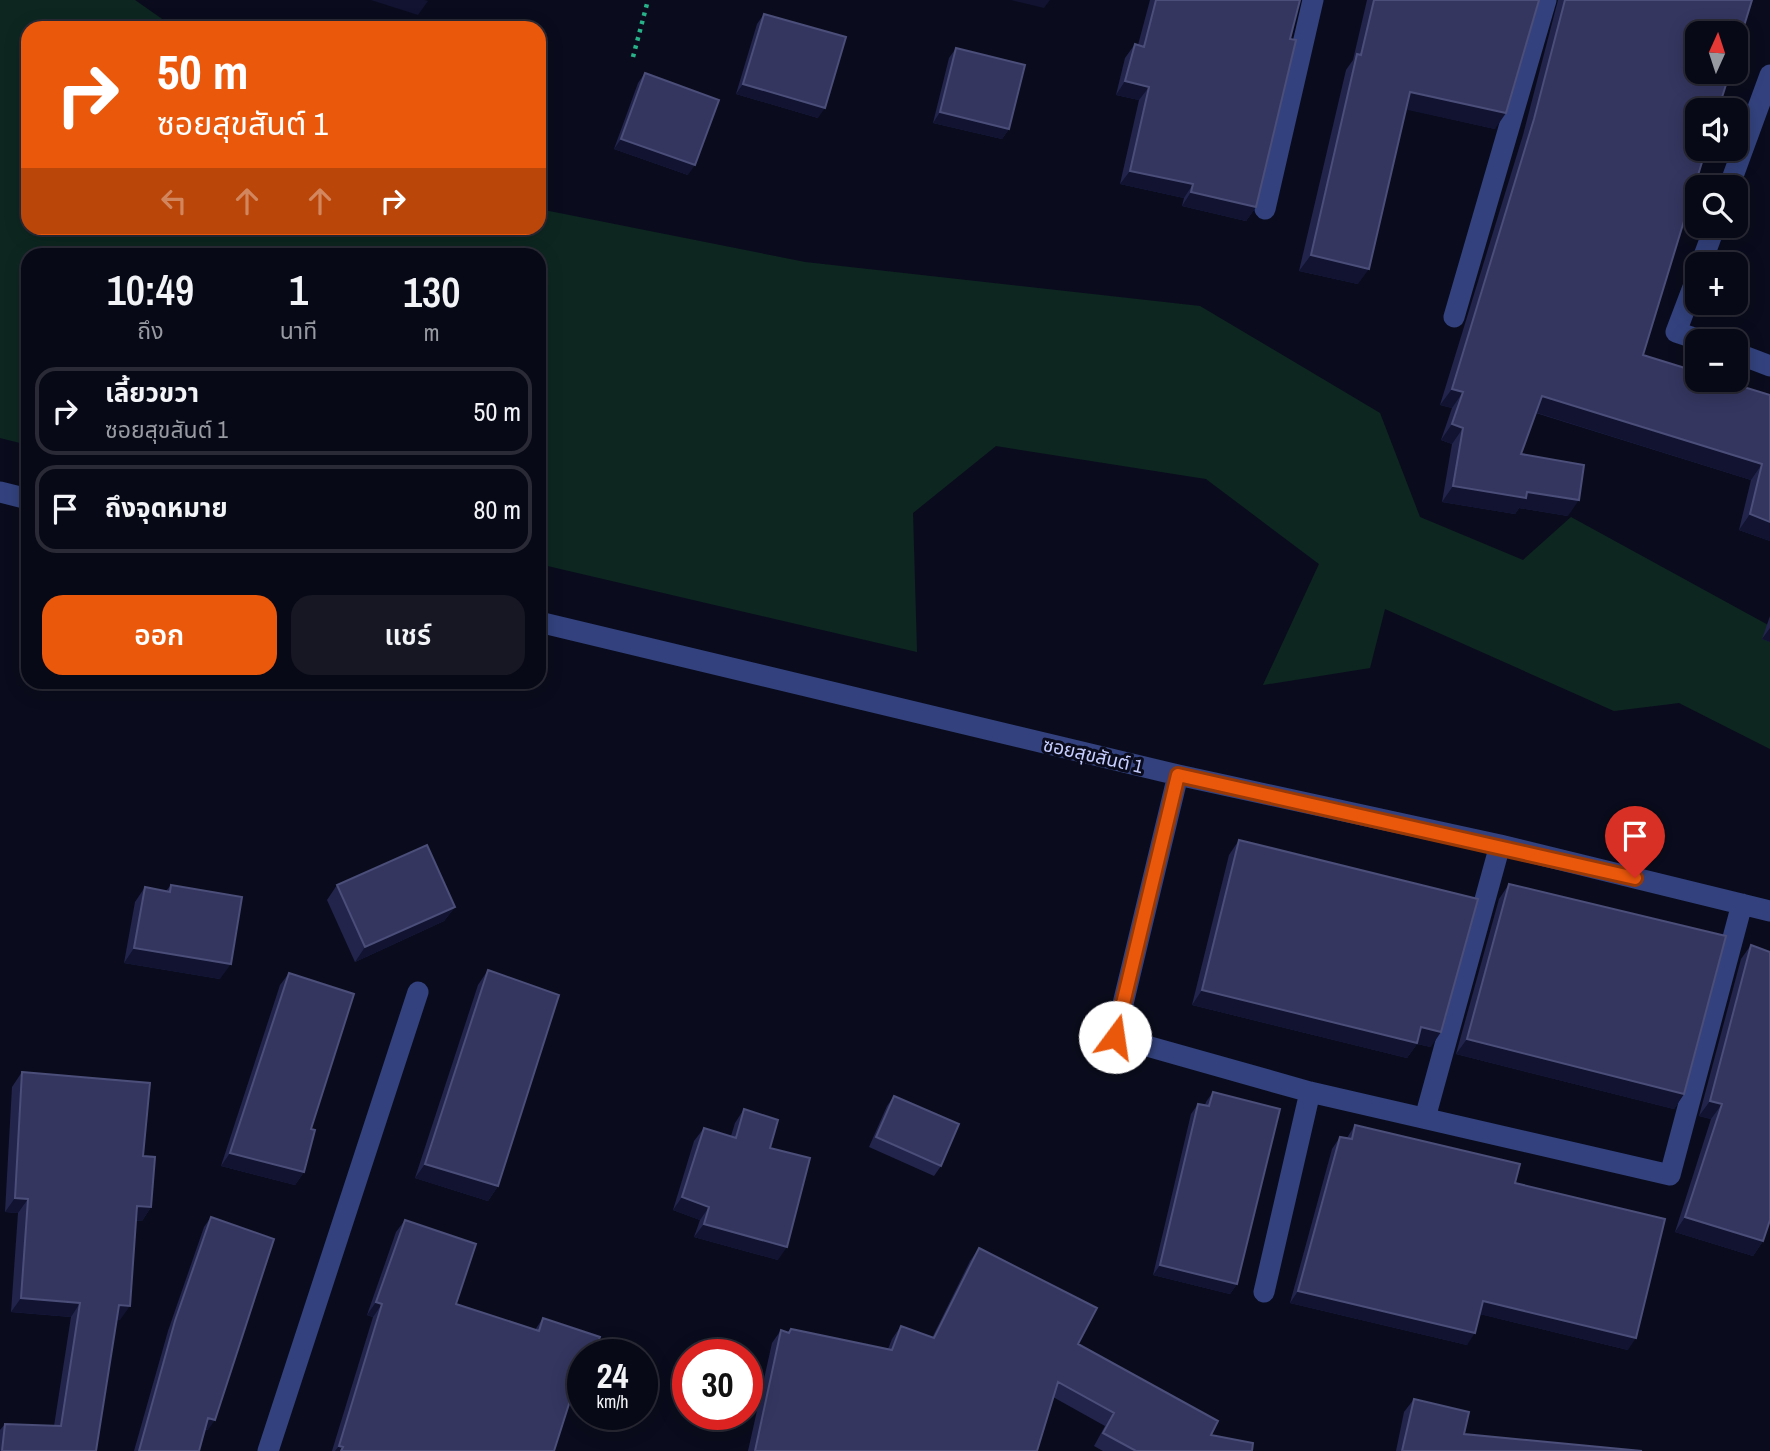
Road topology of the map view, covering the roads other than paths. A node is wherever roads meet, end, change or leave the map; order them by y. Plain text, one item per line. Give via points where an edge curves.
1 (1313, 0) edge
2 (1546, 0) edge
3 (1770, 75) edge
4 (1733, 175) edge
5 (1265, 209) dead end
6 (1685, 308) edge
7 (1454, 317) dead end
8 (1685, 335) edge
9 (1748, 358) edge
10 (1770, 366) edge
11 (0, 492) edge
12 (21, 497) edge
13 (546, 624) edge
14 (1178, 775) junction
15 (1500, 845) junction
16 (1742, 904) junction
17 (1770, 911) edge
18 (418, 992) dead end
19 (1310, 1092) junction
20 (1425, 1118) junction
21 (1264, 1292) dead end
22 (268, 1451) edge

1 - 5 street
2 - 7 street
3 - 4 street
6 - 8 street via 1676,332
9 - 10 street
11 - 12 street
13 - 14 street, ซอยสุขสันต์ 1
14 - 15 street, ซอยสุขสันต์ 1
14 - 19 street via 1115,1037
15 - 16 street, ซอยสุขสันต์ 1
15 - 20 street
16 - 17 street, ซอยสุขสันต์ 1
16 - 20 street via 1670,1175
18 - 22 street
19 - 20 street
19 - 21 street

